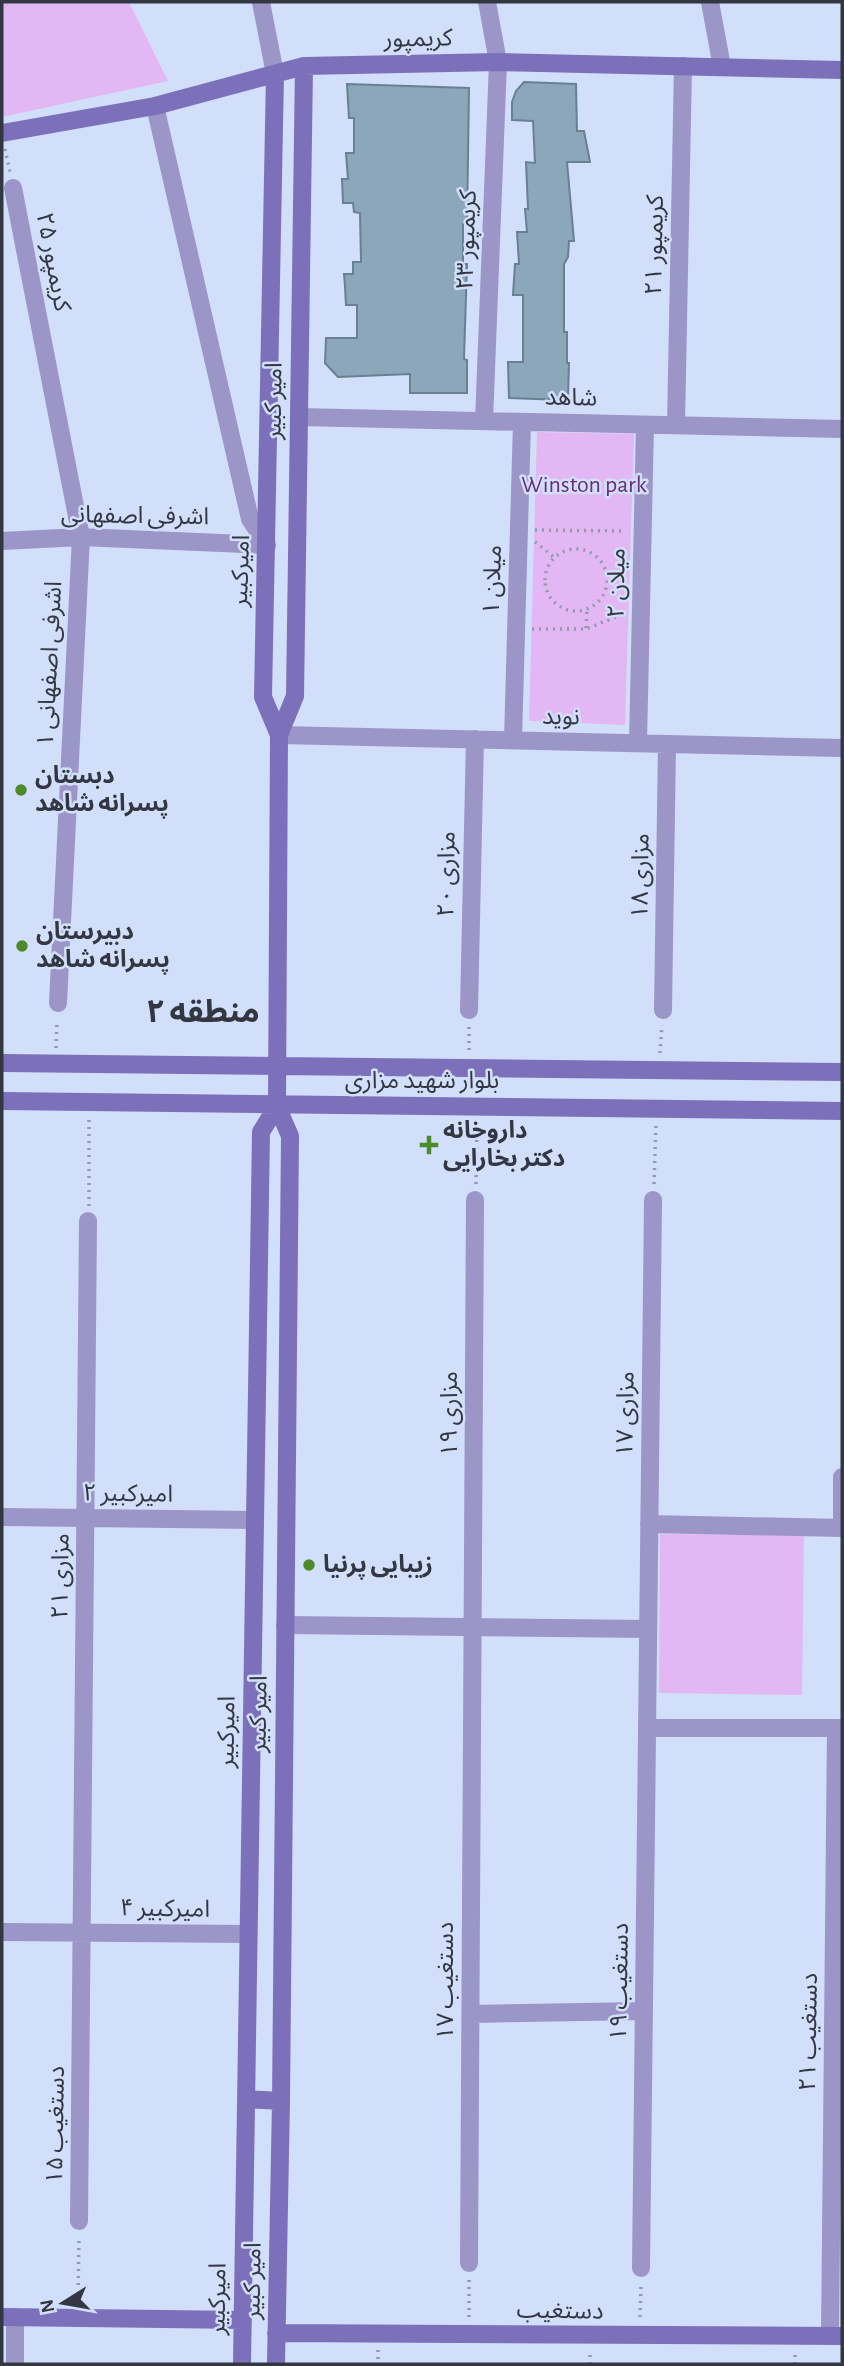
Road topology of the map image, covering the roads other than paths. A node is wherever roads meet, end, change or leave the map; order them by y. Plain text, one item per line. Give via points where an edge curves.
1 (261, 2) edge
2 (487, 2) edge
3 (710, 2) edge
4 (498, 62) junction
5 (304, 66) junction
6 (684, 66) junction
7 (722, 67) junction
8 (842, 70) edge
9 (275, 74) junction
10 (155, 106) junction
11 (2, 133) edge
12 (13, 188) road end
13 (299, 417) junction
14 (484, 421) junction
15 (522, 422) junction
16 (645, 425) junction
17 (676, 425) junction
18 (842, 429) edge
19 (81, 537) junction
20 (2, 541) edge
21 (267, 545) junction
22 (279, 735) junction
23 (475, 739) junction
24 (513, 740) junction
25 (638, 743) junction
26 (667, 744) junction
27 (842, 748) edge
28 (58, 1003) road end
29 (469, 1010) road end
30 (663, 1010) road end
31 (2, 1063) edge
32 (277, 1067) junction
33 (842, 1072) edge
34 (2, 1101) edge
35 (277, 1106) junction
36 (842, 1111) edge
37 (475, 1200) road end
38 (653, 1200) road end
39 (89, 1221) road end
40 (842, 1477) edge
41 (2, 1517) edge
42 (86, 1518) junction
43 (254, 1520) junction
44 (649, 1524) junction
45 (842, 1528) edge
46 (285, 1625) junction
47 (473, 1627) junction
48 (648, 1629) junction
49 (647, 1728) junction
50 (839, 1728) edge
51 (251, 1762) junction
52 (283, 1763) junction
53 (2, 1932) edge
54 (82, 1933) junction
55 (248, 1934) junction
56 (644, 2011) junction
57 (471, 2014) junction
58 (246, 2099) junction
59 (281, 2101) junction
60 (79, 2221) road end
61 (469, 2263) road end
62 (641, 2268) road end
63 (9, 2317) edge
64 (243, 2320) junction
65 (276, 2333) junction
66 (836, 2336) edge
67 (15, 2364) edge
68 (242, 2364) edge
69 (276, 2364) edge

1 - 9 street
2 - 4 street, کریمپور ۲۳
3 - 7 street
4 - 5 street, کریمپور
4 - 6 street, کریمپور
4 - 14 street, کریمپور ۲۳
5 - 9 street, کریمپور
5 - 13 street, امیر کبیر
6 - 7 street, کریمپور
6 - 17 street, کریمپور ۲۱
7 - 8 street, کریمپور
9 - 10 street, کریمپور
9 - 21 street, امیرکبیر
10 - 11 street, کریمپور
10 - 21 street via 250,519
12 - 19 street, کریمپور ۲۵
13 - 14 street, شاهد
13 - 22 street, امیر کبیر via 295,696
14 - 15 street, شاهد
15 - 16 street, شاهد
15 - 24 street, میلان ۱
16 - 17 street, شاهد
16 - 25 street, میلان ۲
17 - 18 street, شاهد
19 - 20 street, اشرفی اصفهانی
19 - 21 street, اشرفی اصفهانی
19 - 28 street, اشرفی اصفهانی ۱
21 - 22 street, امیرکبیر via 263,697
22 - 23 street, نوید
22 - 32 street, امیرکبیر
23 - 24 street, نوید
23 - 29 street, مزاری ۲۰
24 - 25 street, نوید
25 - 26 street, نوید
26 - 27 street, نوید
26 - 30 street, مزاری ۱۸
31 - 32 street, بلوار شهید مزاری
32 - 33 street, بلوار شهید مزاری
32 - 35 street, امیر کبیر
34 - 35 street, بلوار شهید مزاری
35 - 36 street, بلوار شهید مزاری
35 - 43 street, امیرکبیر via 261,1132
35 - 46 street, امیر کبیر via 290,1136
37 - 47 street, مزاری ۱۹
38 - 44 street, مزاری ۱۷
39 - 42 street, مزاری ۲۱
40 - 45 street
41 - 42 street, امیرکبیر ۲
42 - 43 street, امیرکبیر ۲
42 - 54 street, مزاری ۲۱
43 - 51 street, امیرکبیر
44 - 45 street
44 - 48 street, مزاری ۱۷
46 - 47 street
46 - 52 street, امیر کبیر
47 - 48 street
47 - 57 street, دستغیب ۱۷
48 - 49 street, دستغیب ۱۹
49 - 50 street
49 - 56 street, دستغیب ۱۹
50 - 66 street, دستغیب ۲۱
51 - 52 street
51 - 55 street, امیرکبیر
52 - 59 street, امیر کبیر
53 - 54 street, امیرکبیر ۴
54 - 55 street, امیرکبیر ۴
54 - 60 street, دستغیب ۱۵
55 - 58 street, امیرکبیر
56 - 57 street
56 - 62 street, دستغیب ۱۹
57 - 61 street, دستغیب ۱۷
58 - 59 street
58 - 64 street, امیرکبیر
59 - 65 street, امیر کبیر
63 - 64 street
63 - 67 street
64 - 68 street, امیرکبیر
65 - 66 street, دستغیب
65 - 69 street, امیر کبیر

